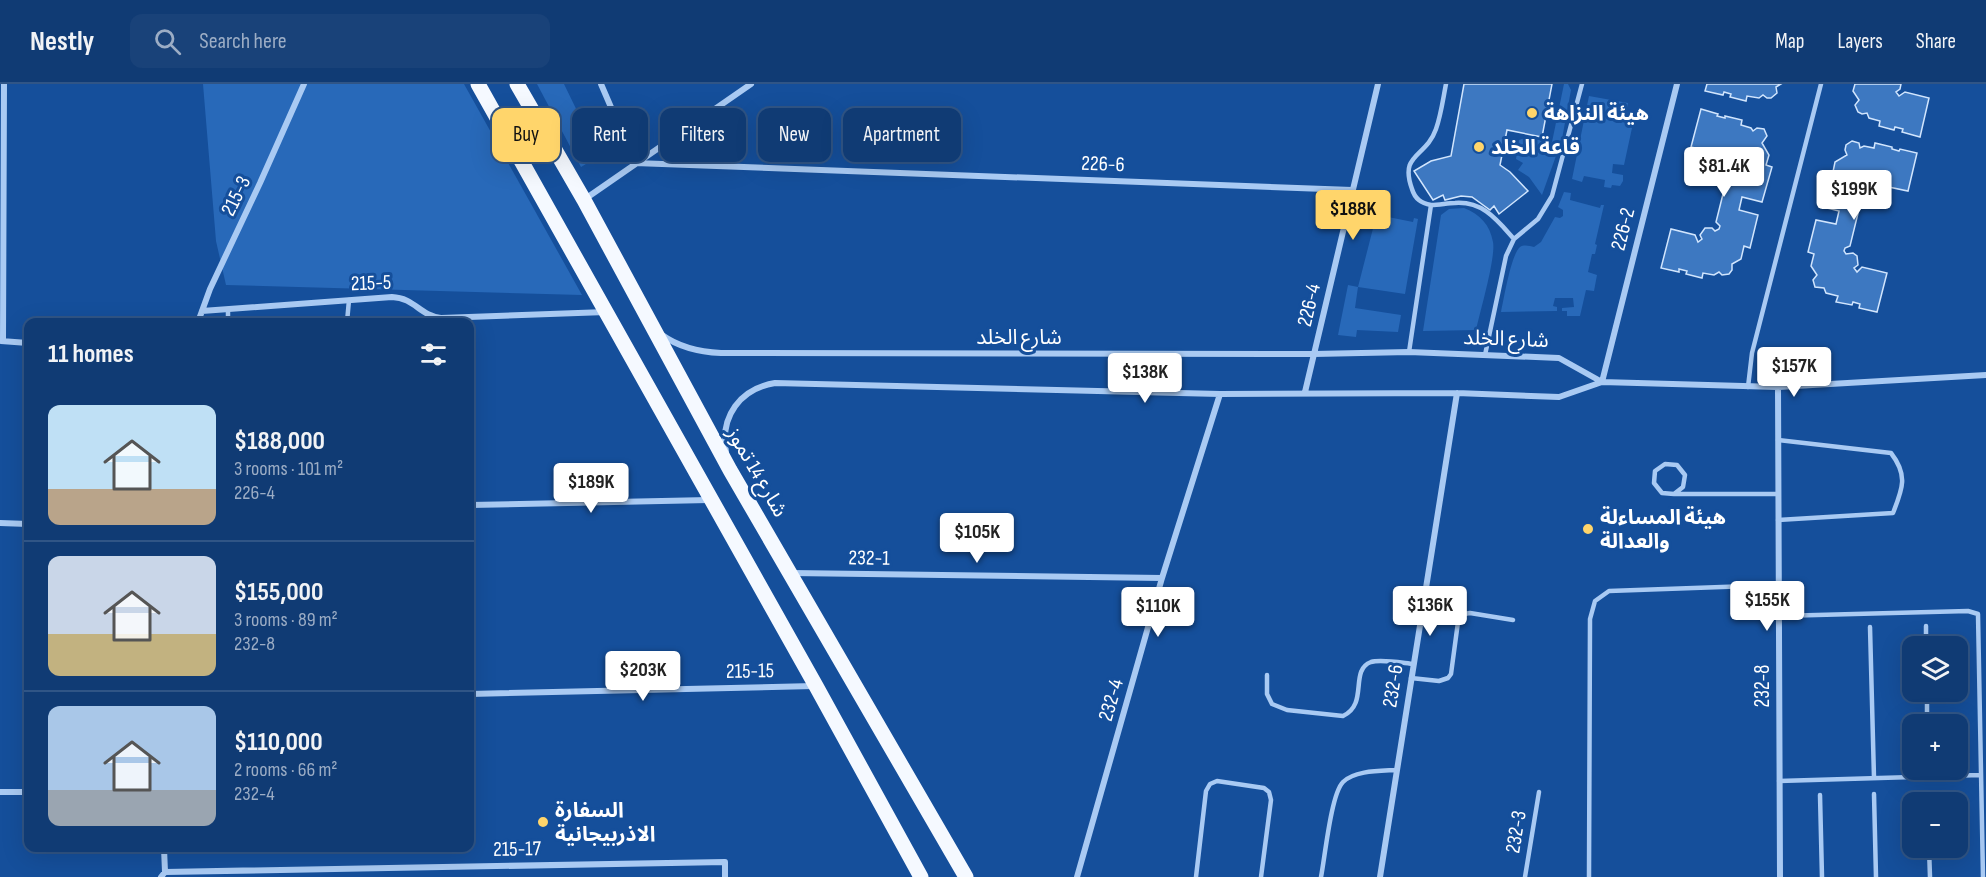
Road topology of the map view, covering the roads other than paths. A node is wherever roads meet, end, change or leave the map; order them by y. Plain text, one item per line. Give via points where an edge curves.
1 (4, 84) edge
2 (304, 84) edge
3 (478, 84) edge
4 (517, 84) edge
5 (601, 84) edge
6 (751, 84) edge
7 (1378, 84) edge
8 (1446, 84) edge
9 (1582, 84) edge
10 (1677, 84) edge
11 (1821, 84) edge
12 (635, 163) junction
13 (1353, 190) junction
14 (584, 200) junction
15 (1431, 205) junction
16 (1514, 239) junction
17 (349, 300) junction
18 (228, 309) junction
19 (202, 310) junction
20 (607, 312) junction
21 (199, 318) edge
22 (228, 318) edge
23 (347, 318) edge
24 (652, 327) junction
25 (2, 341) edge
26 (24, 343) edge
27 (1409, 352) junction
28 (1314, 354) junction
29 (1485, 355) junction
30 (1986, 375) edge
31 (1602, 382) junction
32 (1748, 387) junction
33 (1778, 387) junction
34 (1305, 393) junction
35 (1457, 393) junction
36 (1220, 394) junction
37 (1778, 440) junction
38 (730, 470) junction
39 (1674, 494) junction
40 (1778, 494) junction
41 (712, 500) junction
42 (474, 505) edge
43 (1778, 520) junction
44 (0, 523) edge
45 (24, 524) edge
46 (791, 573) junction
47 (1162, 578) junction
48 (1778, 585) junction
49 (1779, 616) junction
50 (1513, 620) dead end
51 (1926, 626) dead end
52 (1870, 627) dead end
53 (1926, 636) edge
54 (1414, 664) junction
55 (1267, 675) dead end
56 (1411, 678) junction
57 (816, 686) junction
58 (474, 694) edge
59 (1397, 770) junction
60 (1968, 775) edge
61 (1980, 775) junction
62 (1902, 777) edge
63 (1874, 778) junction
64 (1779, 781) junction
65 (0, 792) edge
66 (24, 792) edge
67 (1539, 792) dead end
68 (1874, 794) dead end
69 (1820, 795) dead end
70 (164, 852) edge
71 (1929, 858) edge
72 (163, 874) edge
73 (725, 877) edge
74 (921, 877) edge
75 (966, 877) edge
76 (1077, 877) edge
77 (1196, 877) edge
78 (1262, 877) edge
79 (1321, 877) edge
80 (1380, 877) edge
81 (1525, 877) edge
82 (1589, 877) edge
83 (1780, 877) edge
84 (1822, 877) edge
85 (1876, 877) edge
86 (1930, 877) edge
87 (1983, 877) edge

1 - 25 street
2 - 19 street, 215-3
3 - 20 main road
4 - 14 main road, شارع 14 تموز
5 - 12 street
6 - 12 street
7 - 13 street, 226-4
8 - 15 lane via 1436,130 1407,175 1414,196
9 - 16 lane via 1552,196 1538,219
10 - 31 street, 226-2
11 - 32 lane via 1752,353
12 - 13 street, 226-6
12 - 14 street
13 - 28 street, 226-4
14 - 24 main road, شارع 14 تموز
15 - 16 lane via 1480,206
15 - 27 lane
16 - 29 lane via 1506,256
17 - 18 street, 215-5
17 - 20 street, 215-5 via 400,297 426,314 441,318
17 - 23 lane
18 - 19 street, 215-5
18 - 22 lane
19 - 21 street, 215-3
20 - 41 main road
24 - 28 street, شارع الخلد via 683,346 721,353
24 - 38 main road, شارع 14 تموز
25 - 26 street
27 - 28 street, شارع الخلد
27 - 29 street, شارع الخلد
28 - 34 street, 226-4
29 - 31 street, شارع الخلد via 1559,358
30 - 33 street, شارع الخلد
31 - 32 street, شارع الخلد
31 - 35 street, شارع الخلد via 1559,397
32 - 33 street, شارع الخلد
33 - 37 street, 232-8
34 - 35 street, شارع الخلد
34 - 36 street, شارع الخلد
35 - 54 street, 232-6
36 - 38 street, شارع الخلد via 775,382 750,391 734,409 725,440
36 - 47 street, 232-4
37 - 40 street, 232-8
37 - 43 lane via 1891,453 1901,466 1902,491 1893,513
38 - 46 main road, شارع 14 تموز
39 - 39 lane via 1683,487 1685,475 1677,465 1665,464 1656,471 1654,483 1662,493
39 - 40 lane
40 - 43 street, 232-8
41 - 42 street
41 - 57 main road
43 - 48 street, 232-8
44 - 45 street
46 - 47 street, 232-1
46 - 75 main road, شارع 14 تموز
47 - 76 street, 232-4
48 - 49 street, 232-8
48 - 82 lane via 1609,591 1595,601 1590,619
49 - 61 lane via 1968,611 1978,614
49 - 64 street, 232-8
50 - 56 lane via 1464,614 1458,622 1448,678
51 - 53 lane
52 - 63 lane
54 - 55 lane via 1373,661 1365,665 1357,701 1343,717 1287,710 1272,704 1267,694
54 - 56 street, 232-6
56 - 59 street, 232-6
57 - 58 street, 215-15
57 - 74 main road
59 - 79 lane via 1357,774 1343,781 1336,794
59 - 80 street, 232-6
60 - 61 lane
61 - 87 lane
62 - 63 lane
63 - 64 lane
64 - 83 street, 232-8
65 - 66 street
67 - 81 lane, 232-3
68 - 85 lane
69 - 84 lane
70 - 72 street
71 - 86 lane
72 - 73 street, 215-17 via 725,862
77 - 78 lane via 1206,791 1217,782 1269,792

